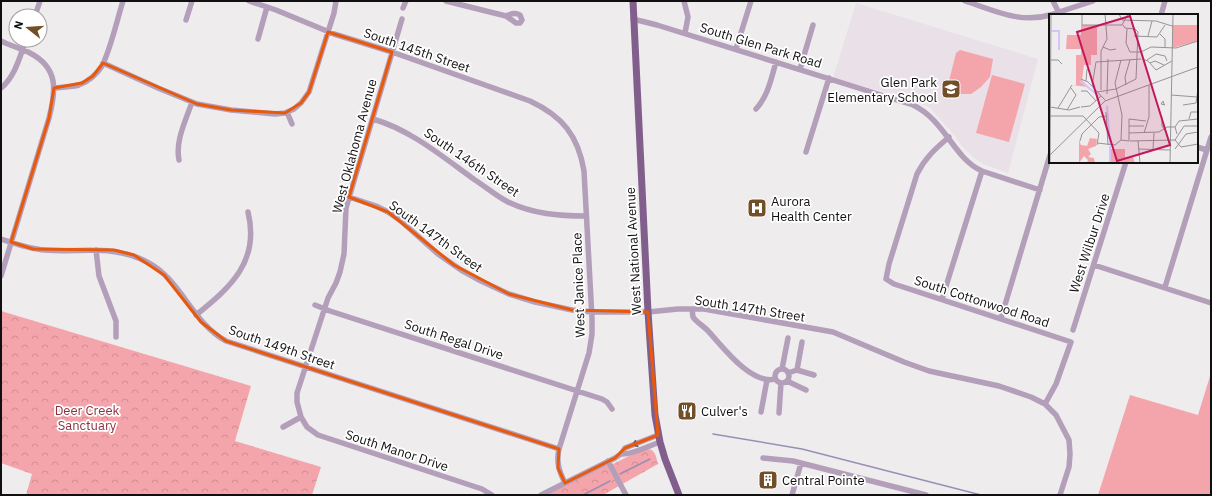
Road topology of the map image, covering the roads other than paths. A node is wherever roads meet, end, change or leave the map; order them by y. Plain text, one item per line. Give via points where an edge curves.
1 (122, 1) edge
2 (192, 1) edge
3 (249, 1) edge
4 (336, 1) edge
5 (406, 1) edge
6 (446, 1) edge
7 (633, 1) edge
8 (684, 1) edge
9 (751, 1) edge
10 (965, 1) edge
11 (1052, 1) edge
12 (1093, 1) edge
13 (1165, 1) edge
14 (267, 7) junction
15 (403, 8) dead end
16 (1060, 14) edge
17 (1161, 14) edge
18 (1049, 15) edge
19 (506, 16) dead end
20 (402, 19) dead end
21 (633, 19) junction
22 (186, 20) dead end
23 (813, 25) dead end
24 (328, 32) junction
25 (685, 34) junction
26 (258, 39) dead end
27 (1, 41) edge
28 (736, 49) junction
29 (22, 50) junction
30 (392, 52) junction
31 (776, 62) junction
32 (103, 63) junction
33 (800, 69) junction
34 (829, 78) junction
35 (1, 88) edge
36 (54, 88) junction
37 (192, 102) junction
38 (756, 109) dead end
39 (287, 112) junction
40 (373, 119) junction
41 (292, 124) dead end
42 (570, 132) joint
43 (1211, 137) edge
44 (949, 138) junction
45 (1198, 147) edge
46 (1206, 150) junction
47 (806, 152) dead end
48 (1049, 159) edge
49 (179, 160) dead end
50 (1126, 163) edge
51 (982, 171) junction
52 (1040, 190) junction
53 (349, 197) junction
54 (248, 212) dead end
55 (586, 216) junction
56 (1, 239) edge
57 (11, 242) junction
58 (96, 250) junction
59 (1094, 265) junction
60 (1, 276) edge
61 (1165, 287) junction
62 (942, 299) junction
63 (1211, 303) edge
64 (315, 305) dead end
65 (324, 308) junction
66 (692, 309) junction
67 (592, 312) junction
68 (648, 312) junction
69 (196, 315) junction
70 (1001, 318) junction
71 (1073, 330) dead end
72 (116, 337) dead end
73 (788, 338) dead end
74 (802, 342) dead end
75 (305, 367) junction
76 (782, 369) junction
77 (797, 370) junction
78 (788, 373) junction
79 (814, 376) dead end
80 (775, 379) junction
81 (767, 380) junction
82 (784, 382) junction
83 (577, 390) junction
84 (806, 390) dead end
85 (1045, 404) junction
86 (612, 409) dead end
87 (761, 412) dead end
88 (779, 413) dead end
89 (301, 417) junction
90 (283, 427) dead end
91 (659, 439) junction
92 (558, 449) junction
93 (764, 458) dead end
94 (608, 461) junction
95 (801, 463) junction
96 (564, 483) junction
97 (492, 495) edge
98 (541, 495) edge
99 (626, 495) edge
100 (679, 495) edge
101 (792, 495) edge
102 (926, 495) edge
103 (1060, 495) edge

1 - 32 street
2 - 22 street
3 - 14 street, South 145th Street
4 - 24 street
5 - 15 street
6 - 19 street
7 - 21 main road, West National Avenue
8 - 25 street via 688,17
9 - 28 street
10 - 18 street via 1019,18 1034,19
11 - 16 street
12 - 16 street
13 - 17 street
14 - 24 street, South 145th Street
14 - 26 street
20 - 30 street, West Oklahoma Avenue
21 - 25 street, South Glen Park Road
21 - 68 main road, West National Avenue
23 - 33 street
24 - 30 street, South 145th Street
24 - 39 street via 309,92 301,103
25 - 28 street, South Glen Park Road
27 - 29 street
28 - 31 street, South Glen Park Road
29 - 35 street via 11,76
29 - 36 street via 36,56 45,64 53,77
30 - 40 street, West Oklahoma Avenue
30 - 42 street, South 145th Street via 530,101 548,110
31 - 33 street, South Glen Park Road
31 - 38 street via 767,94
32 - 36 street via 93,76 82,83
32 - 37 street
33 - 34 street, South Glen Park Road
34 - 44 street, South Glen Park Road via 919,108 934,120
34 - 47 street
36 - 57 street via 54,102
37 - 39 street via 230,110 275,114
37 - 49 street via 179,142
39 - 41 street
40 - 53 street, West Oklahoma Avenue
40 - 55 street, South 146th Street via 412,135 492,192 512,203 548,214
42 - 55 street, West Janice Place via 578,146 582,162
43 - 46 street
44 - 51 street, South Glen Park Road via 967,160
44 - 62 street, South Cottonwood Road via 929,154 917,174 886,276 887,280 894,284
45 - 46 street
46 - 61 street
48 - 52 street
50 - 59 street, West Wilbur Drive
51 - 52 street, South Glen Park Road
51 - 62 street
52 - 70 street
53 - 65 street, West Oklahoma Avenue via 345,218 343,261
53 - 67 street, South 147th Street via 388,212 438,254 492,286 542,304
54 - 69 street via 250,242 242,267 229,287
55 - 67 street, West Janice Place
56 - 57 street, South 149th Street
57 - 58 street, South 149th Street via 34,249
57 - 60 street
58 - 69 street, South 149th Street via 128,253 154,266
58 - 72 street via 99,276 116,321
59 - 61 street
59 - 71 street, West Wilbur Drive
61 - 63 street
62 - 70 street, South Cottonwood Road
64 - 65 street, South Regal Drive
65 - 75 street, West Oklahoma Avenue
65 - 83 street, South Regal Drive
66 - 68 street, South 147th Street
66 - 81 street via 693,317 735,360 750,372
66 - 85 street, South 147th Street via 833,332 904,362 999,386
67 - 68 street, South 147th Street
67 - 83 street, West Janice Place via 591,345
68 - 91 main road, West National Avenue
69 - 75 street, South 149th Street via 212,332 226,341
70 - 85 street, South Cottonwood Road via 1070,342 1056,384
73 - 76 street
74 - 77 street
75 - 89 street, West Oklahoma Avenue via 297,397
75 - 92 street, South 149th Street
76 - 78 street
76 - 80 street via 776,372
77 - 78 street
77 - 79 street
78 - 82 street via 789,377
80 - 81 street
80 - 82 street
81 - 87 street
82 - 84 street
82 - 88 street
83 - 86 street, South Regal Drive via 605,400
83 - 92 street, West Janice Place
85 - 103 street via 1056,415 1069,440 1069,467
89 - 90 street
89 - 97 street, South Manor Drive via 318,435 482,489
91 - 94 street via 625,448 621,454
91 - 100 main road, West National Avenue
92 - 96 street, West Janice Place via 558,468
93 - 95 street
94 - 96 street
94 - 99 street
95 - 101 street
95 - 102 street
96 - 98 street

